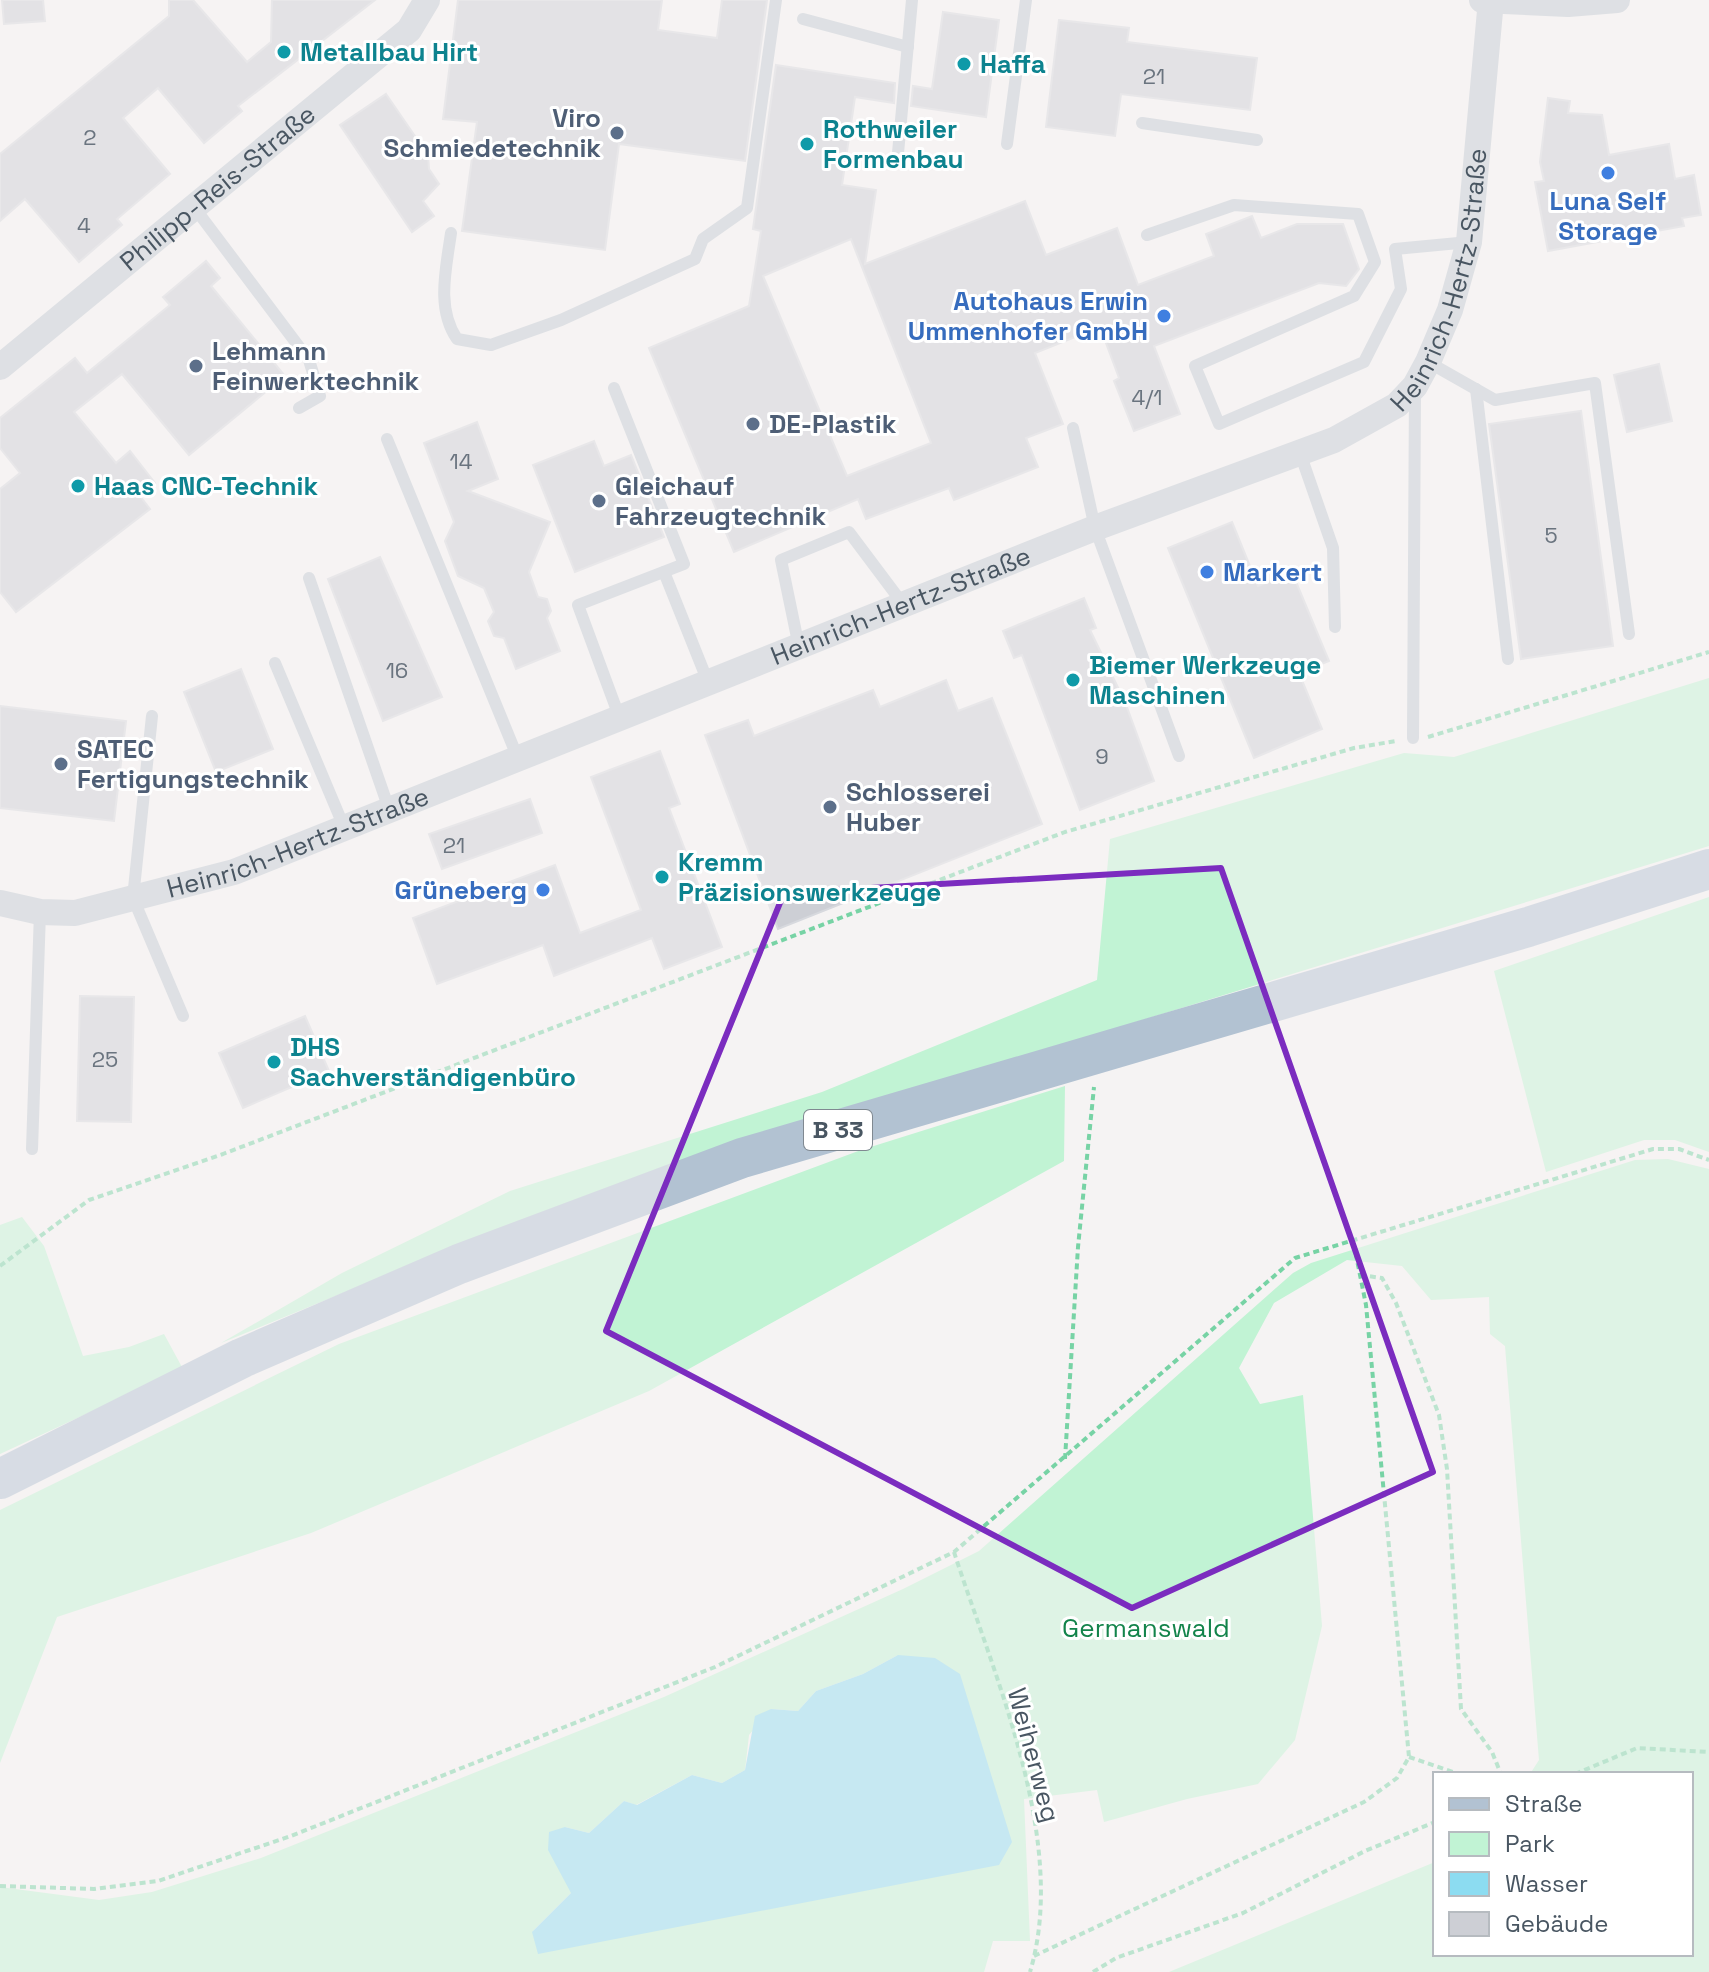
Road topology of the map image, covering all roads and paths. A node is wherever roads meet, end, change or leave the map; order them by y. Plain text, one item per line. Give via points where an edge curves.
1 (427, 0) edge
2 (776, 0) edge
3 (912, 0) edge
4 (1026, 0) edge
5 (1617, 0) edge
6 (1488, 1) edge
7 (803, 19) dead end
8 (908, 47) junction
9 (1142, 123) dead end
10 (1257, 140) dead end
11 (1007, 144) dead end
12 (898, 153) dead end
13 (194, 207) junction
14 (451, 233) dead end
15 (1147, 235) dead end
16 (1469, 242) junction
17 (1395, 249) junction
18 (1371, 250) junction
19 (1428, 362) junction
20 (0, 367) edge
21 (1415, 386) junction
22 (614, 388) dead end
23 (1476, 389) junction
24 (299, 408) dead end
25 (1073, 428) dead end
26 (387, 439) dead end
27 (1300, 453) junction
28 (1095, 528) junction
29 (664, 572) junction
30 (309, 578) dead end
31 (905, 606) junction
32 (1335, 627) dead end
33 (1629, 634) dead end
34 (799, 647) junction
35 (1709, 652) edge
36 (1508, 659) dead end
37 (275, 663) dead end
38 (708, 682) junction
39 (152, 716) dead end
40 (619, 716) junction
41 (1413, 738) junction
42 (517, 756) junction
43 (1179, 756) dead end
44 (389, 809) junction
45 (344, 827) junction
46 (1709, 869) edge
47 (133, 898) junction
48 (0, 903) edge
49 (40, 912) junction
50 (183, 1016) dead end
51 (1098, 1053) junction
52 (32, 1149) dead end
53 (1709, 1160) edge
54 (1353, 1240) junction
55 (0, 1266) edge
56 (1360, 1275) junction
57 (1065, 1459) junction
58 (0, 1479) edge
59 (954, 1552) junction
60 (1709, 1752) edge
61 (1409, 1757) junction
62 (1453, 1772) edge
63 (1500, 1772) edge
64 (1579, 1772) edge
65 (1433, 1823) edge
66 (0, 1886) edge
67 (1034, 1956) junction
68 (1030, 1972) edge
69 (1093, 1972) edge

1 - 13 street, Philipp-Reis-Straße via 409,30
2 - 14 lane via 747,208 703,239 695,259 561,320 479,345 457,339 446,319
3 - 8 lane
4 - 11 lane
5 - 6 street
6 - 16 street, Heinrich-Hertz-Straße
7 - 8 lane
8 - 12 lane
9 - 10 lane
13 - 20 street, Philipp-Reis-Straße
13 - 24 lane via 309,360 320,396
15 - 18 lane via 1234,205 1358,214
16 - 17 lane
16 - 19 street, Heinrich-Hertz-Straße via 1450,310
17 - 18 lane
17 - 18 lane via 1401,289 1364,362 1219,424 1195,366 1354,296 1375,262
19 - 21 street, Heinrich-Hertz-Straße
19 - 23 lane
21 - 27 street, Heinrich-Hertz-Straße via 1397,405
21 - 41 lane
22 - 29 lane via 684,564
23 - 33 lane via 1495,400 1595,383
23 - 36 lane
25 - 28 lane
26 - 42 lane
27 - 28 street, Heinrich-Hertz-Straße
27 - 32 lane via 1333,548
28 - 31 street, Heinrich-Hertz-Straße
28 - 43 lane
29 - 38 lane
29 - 40 lane via 578,605
30 - 44 lane
31 - 34 street, Heinrich-Hertz-Straße
31 - 34 lane via 849,532 781,560
34 - 38 street, Heinrich-Hertz-Straße
35 - 41 path via 1439,735
37 - 45 lane
38 - 40 street, Heinrich-Hertz-Straße
39 - 47 lane
40 - 42 street, Heinrich-Hertz-Straße
41 - 55 path via 1354,748 1065,832 238,1149 89,1200
42 - 44 street, Heinrich-Hertz-Straße
44 - 45 street, Heinrich-Hertz-Straße
45 - 47 street, Heinrich-Hertz-Straße via 234,872
46 - 51 main road, B 33
47 - 49 street, Heinrich-Hertz-Straße via 75,913
47 - 50 lane
48 - 49 street, Heinrich-Hertz-Straße
49 - 52 lane
51 - 57 path via 1078,1247
51 - 58 main road, B 33 via 742,1158 459,1264 242,1358
53 - 54 path via 1679,1149 1653,1149
54 - 56 path
54 - 57 path via 1295,1258
56 - 61 path
56 - 63 path via 1382,1278 1439,1415 1461,1709
57 - 59 path
59 - 66 path via 715,1667 291,1836 158,1881 94,1889
59 - 67 path, Weiherweg via 1034,1804 1041,1882
60 - 64 path via 1637,1748
61 - 62 path
61 - 67 path via 1397,1778 1364,1802
65 - 69 path via 1243,1913 1116,1958
67 - 68 path, Weiherweg

